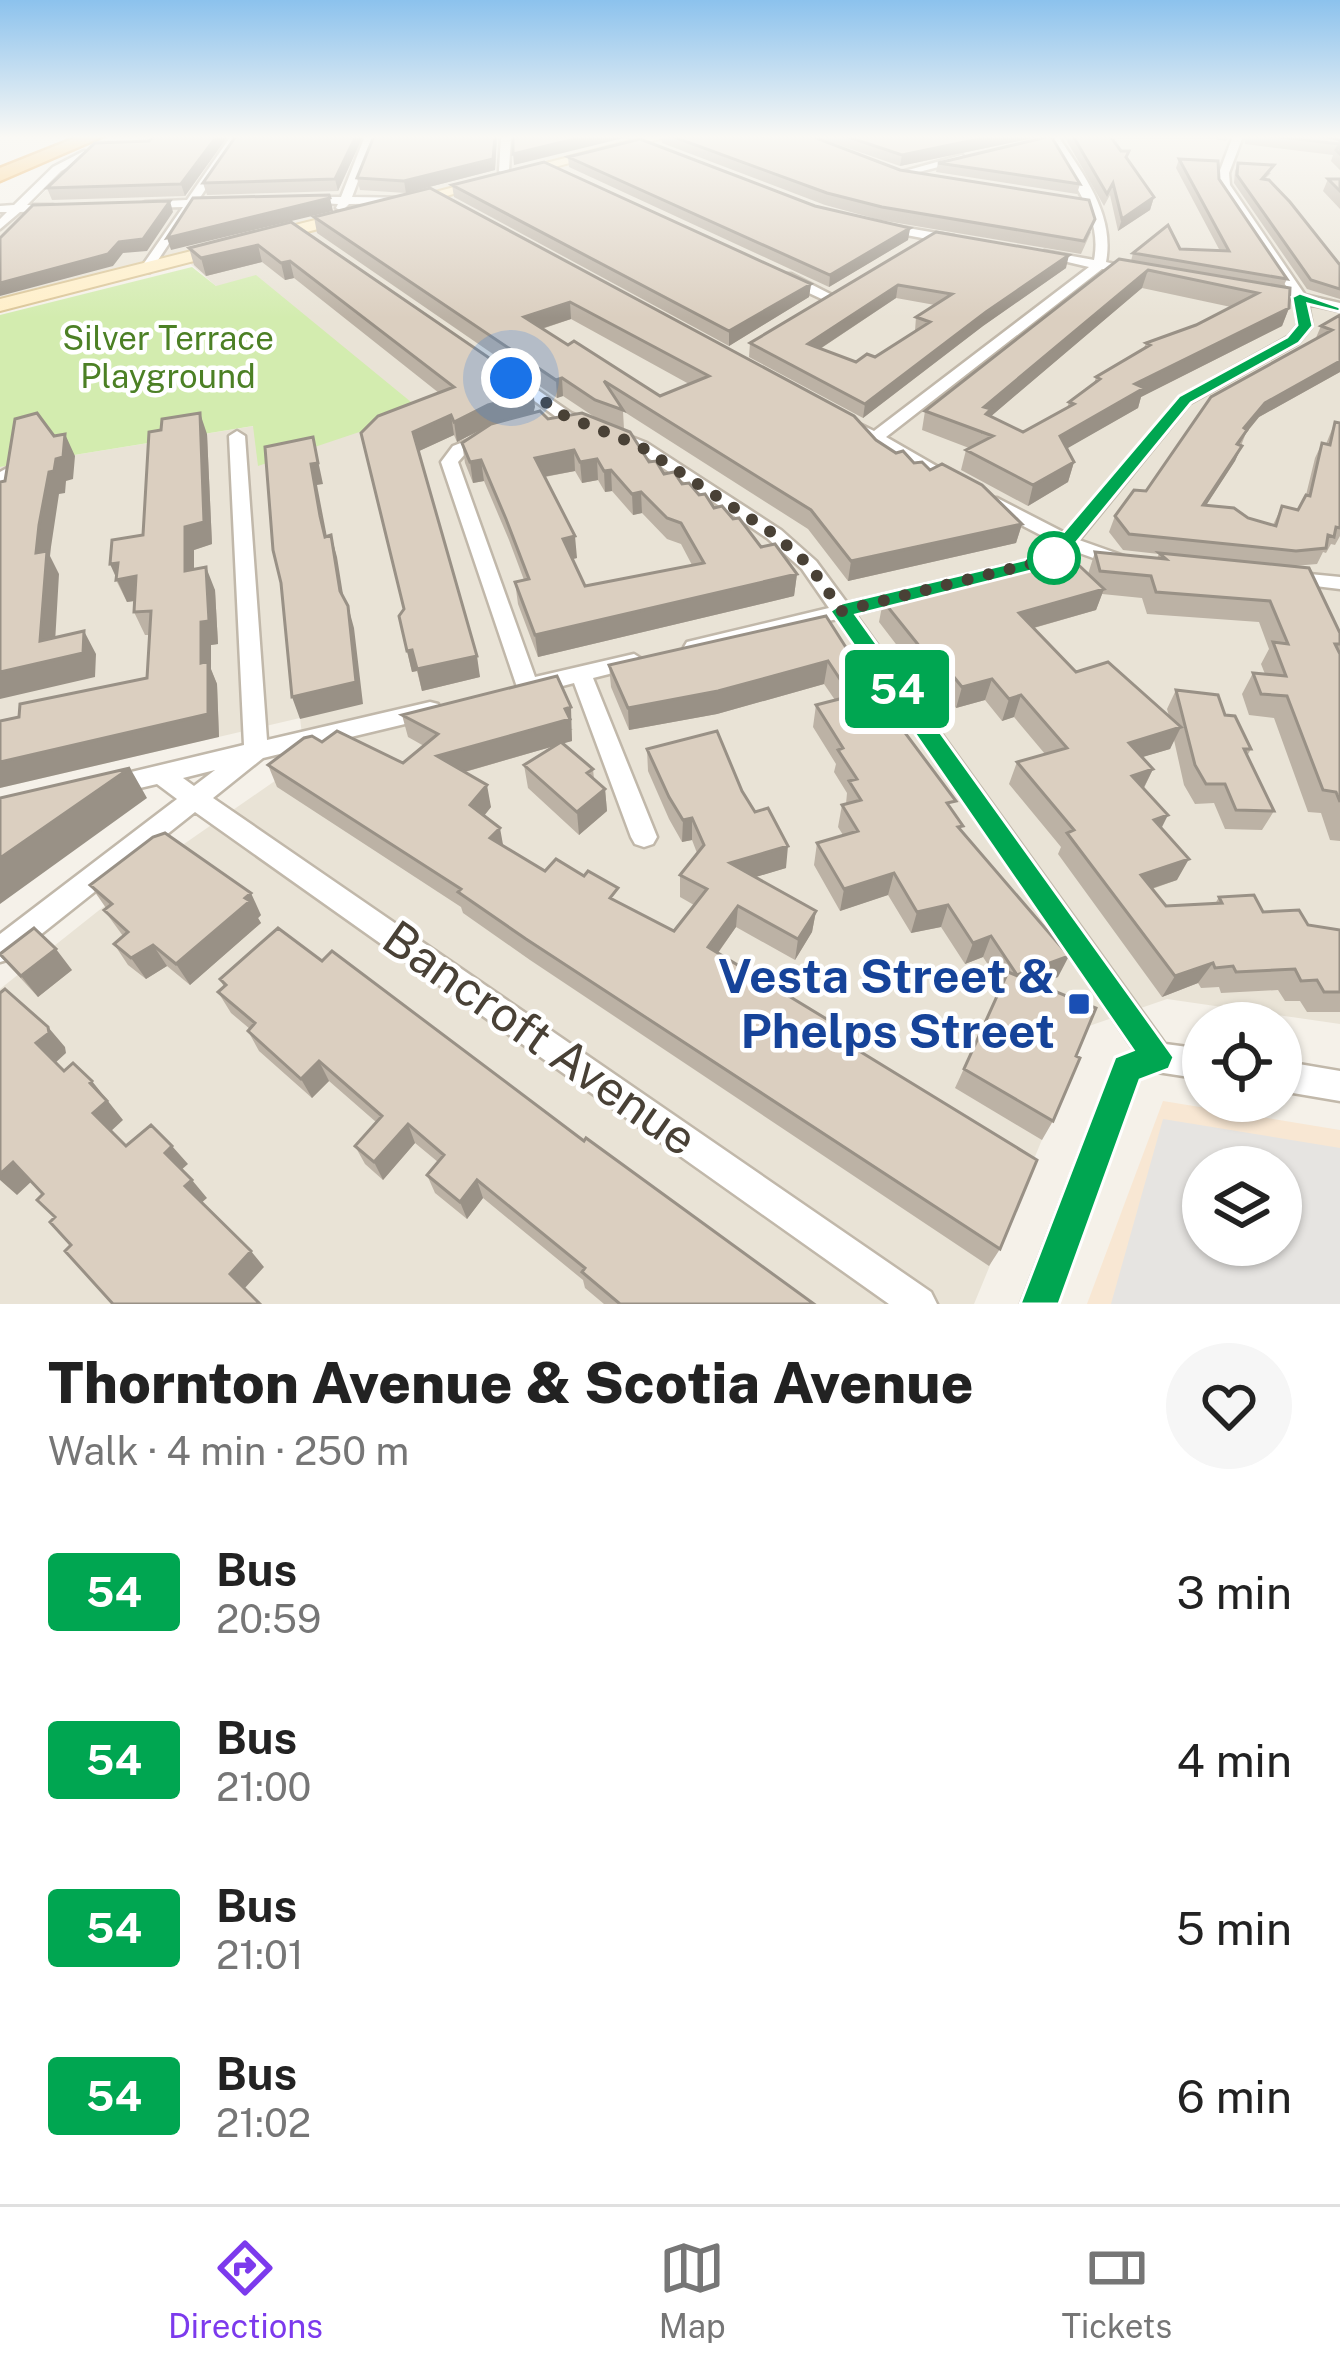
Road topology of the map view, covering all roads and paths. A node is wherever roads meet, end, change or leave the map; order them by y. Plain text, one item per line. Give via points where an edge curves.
1 (28, 197) edge
2 (194, 197) edge
3 (427, 197) edge
4 (436, 197) edge
5 (1089, 197) edge
6 (1233, 197) edge
7 (346, 199) junction
8 (284, 200) edge
9 (412, 201) junction
10 (237, 202) edge
11 (1072, 202) edge
12 (190, 203) junction
13 (1094, 205) junction
14 (125, 206) edge
15 (60, 208) edge
16 (0, 209) edge
17 (16, 209) junction
18 (459, 209) edge
19 (344, 218) junction
20 (859, 221) edge
21 (0, 226) edge
22 (298, 230) junction
23 (931, 236) junction
24 (973, 243) edge
25 (323, 248) edge
26 (910, 248) edge
27 (1036, 254) edge
28 (1099, 265) junction
29 (765, 267) edge
30 (146, 269) junction
31 (1144, 272) edge
32 (849, 285) edge
33 (1277, 294) edge
34 (829, 297) junction
35 (1300, 297) junction
36 (0, 305) edge
37 (1340, 307) edge
38 (809, 309) edge
39 (493, 366) edge
40 (833, 415) edge
41 (565, 416) junction
42 (237, 436) dead end
43 (875, 438) junction
44 (958, 484) edge
45 (978, 495) edge
46 (1070, 543) junction
47 (1135, 562) edge
48 (1264, 575) edge
49 (1335, 582) edge
50 (1340, 603) edge
51 (842, 611) junction
52 (581, 674) junction
53 (460, 703) edge
54 (256, 751) junction
55 (160, 775) junction
56 (92, 791) edge
57 (197, 797) junction
58 (644, 837) dead end
59 (0, 950) edge
60 (1157, 1057) junction
61 (1182, 1061) edge
62 (1302, 1079) edge
63 (1340, 1085) edge
64 (919, 1304) edge
65 (1040, 1304) edge

1 - 17 street
2 - 12 street
3 - 9 street
4 - 18 street
5 - 13 street
6 - 35 street
7 - 8 street
7 - 9 street
7 - 19 street
9 - 19 street
10 - 12 street
11 - 13 street
12 - 14 street
12 - 30 street
13 - 28 street via 1104,248
15 - 17 street
16 - 17 street
17 - 21 street
19 - 22 street
20 - 23 street
22 - 25 street
22 - 30 street
23 - 24 street
23 - 26 street
27 - 28 street
28 - 31 street
28 - 43 street
29 - 34 street
30 - 36 street
32 - 34 street
33 - 35 street
34 - 38 street
35 - 37 street
35 - 46 street via 1305,326 1293,340 1185,400
39 - 41 street
40 - 43 street
41 - 51 street via 640,446 774,534
41 - 52 street via 476,441 449,462 516,689
42 - 54 street
43 - 44 street
45 - 46 street
46 - 47 street
46 - 51 street via 1052,560
48 - 49 street
49 - 50 street
51 - 52 street
51 - 60 street
52 - 58 street
53 - 54 street
54 - 55 street
54 - 57 street
55 - 56 street
55 - 57 street, Bancroft Avenue
57 - 59 street
57 - 64 street, Bancroft Avenue
60 - 61 street
60 - 65 street via 1127,1069
62 - 63 street

